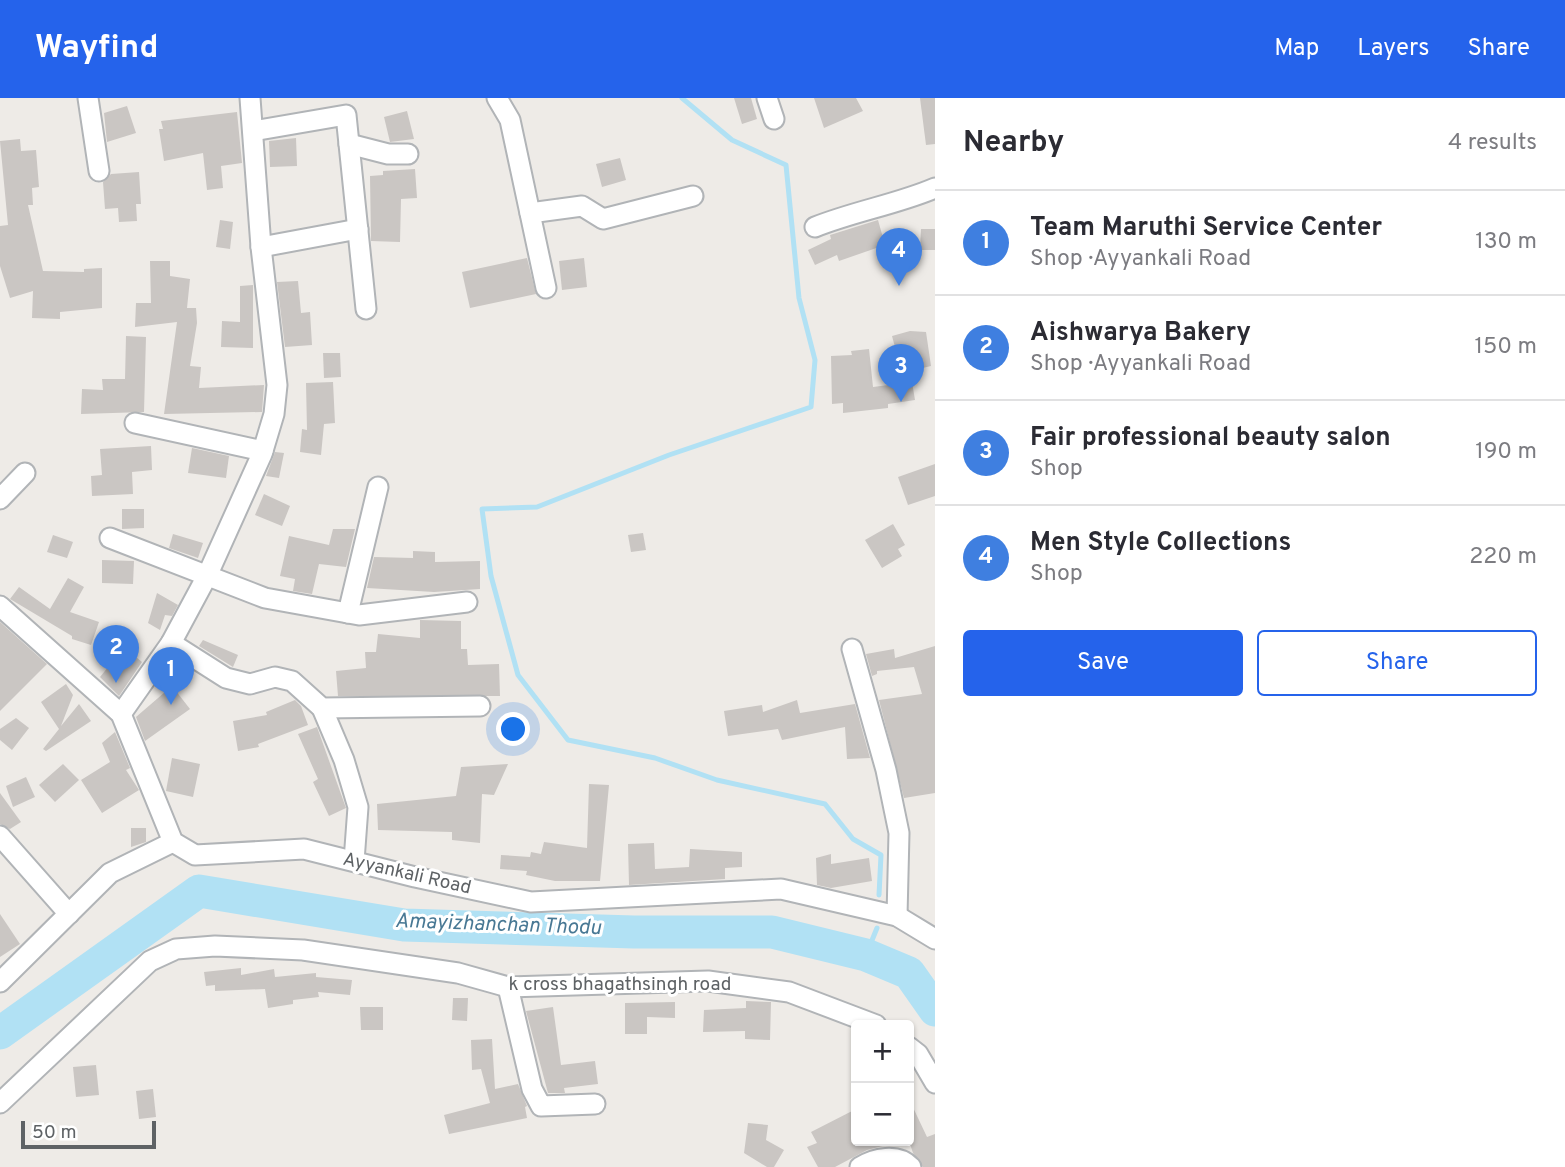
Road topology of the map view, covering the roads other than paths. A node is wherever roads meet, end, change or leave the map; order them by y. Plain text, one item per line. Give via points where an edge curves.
1 (88, 98) edge
2 (250, 98) edge
3 (497, 98) edge
4 (767, 98) edge
5 (774, 119) dead end
6 (253, 131) junction
7 (349, 144) junction
8 (408, 154) dead end
9 (99, 171) dead end
10 (935, 188) edge
11 (693, 196) dead end
12 (530, 213) junction
13 (816, 227) dead end
14 (358, 229) junction
15 (261, 247) junction
16 (546, 288) dead end
17 (366, 309) dead end
18 (135, 423) dead end
19 (263, 451) junction
20 (25, 473) dead end
21 (378, 487) dead end
22 (0, 499) edge
23 (110, 538) dead end
24 (207, 576) junction
25 (467, 602) dead end
26 (0, 606) edge
27 (348, 613) junction
28 (171, 643) junction
29 (852, 649) dead end
30 (480, 706) dead end
31 (322, 708) junction
32 (121, 714) junction
33 (0, 836) edge
34 (173, 842) junction
35 (354, 861) junction
36 (69, 914) junction
37 (897, 916) junction
38 (935, 940) edge
39 (0, 982) edge
40 (508, 987) junction
41 (863, 1020) edge
42 (914, 1051) edge
43 (935, 1083) edge
44 (0, 1103) edge
45 (596, 1104) dead end
46 (860, 1167) edge
47 (911, 1167) edge

1 - 9 street
2 - 6 street
3 - 12 street via 510,120
4 - 5 street
6 - 7 street via 346,115
6 - 15 street
7 - 8 street
7 - 14 street
10 - 13 street
11 - 12 street via 603,219 582,206
12 - 16 street
14 - 15 street
14 - 17 street
15 - 19 street via 277,385
18 - 19 street
19 - 24 street
20 - 22 street
21 - 27 street
23 - 24 street
24 - 27 street via 265,598
24 - 28 street
25 - 27 street
26 - 32 street
28 - 31 street via 226,678 250,684 275,677 292,681
28 - 32 street
29 - 37 street via 899,833
30 - 31 street
31 - 35 street via 358,807
32 - 34 street
33 - 36 street
34 - 35 street, Ayyankali Road via 195,855 304,849
34 - 36 street via 110,873
35 - 37 street, Ayyankali Road via 531,902 781,889
36 - 39 street
37 - 38 street, Ayyankali Road
40 - 41 street, k cross bhagathsingh road via 708,981 789,992
40 - 44 street, k cross bhagathsingh road via 458,973 303,950 176,949 150,961
40 - 45 street via 532,1089 541,1106
42 - 43 street
46 - 47 street via 872,1159 897,1159

